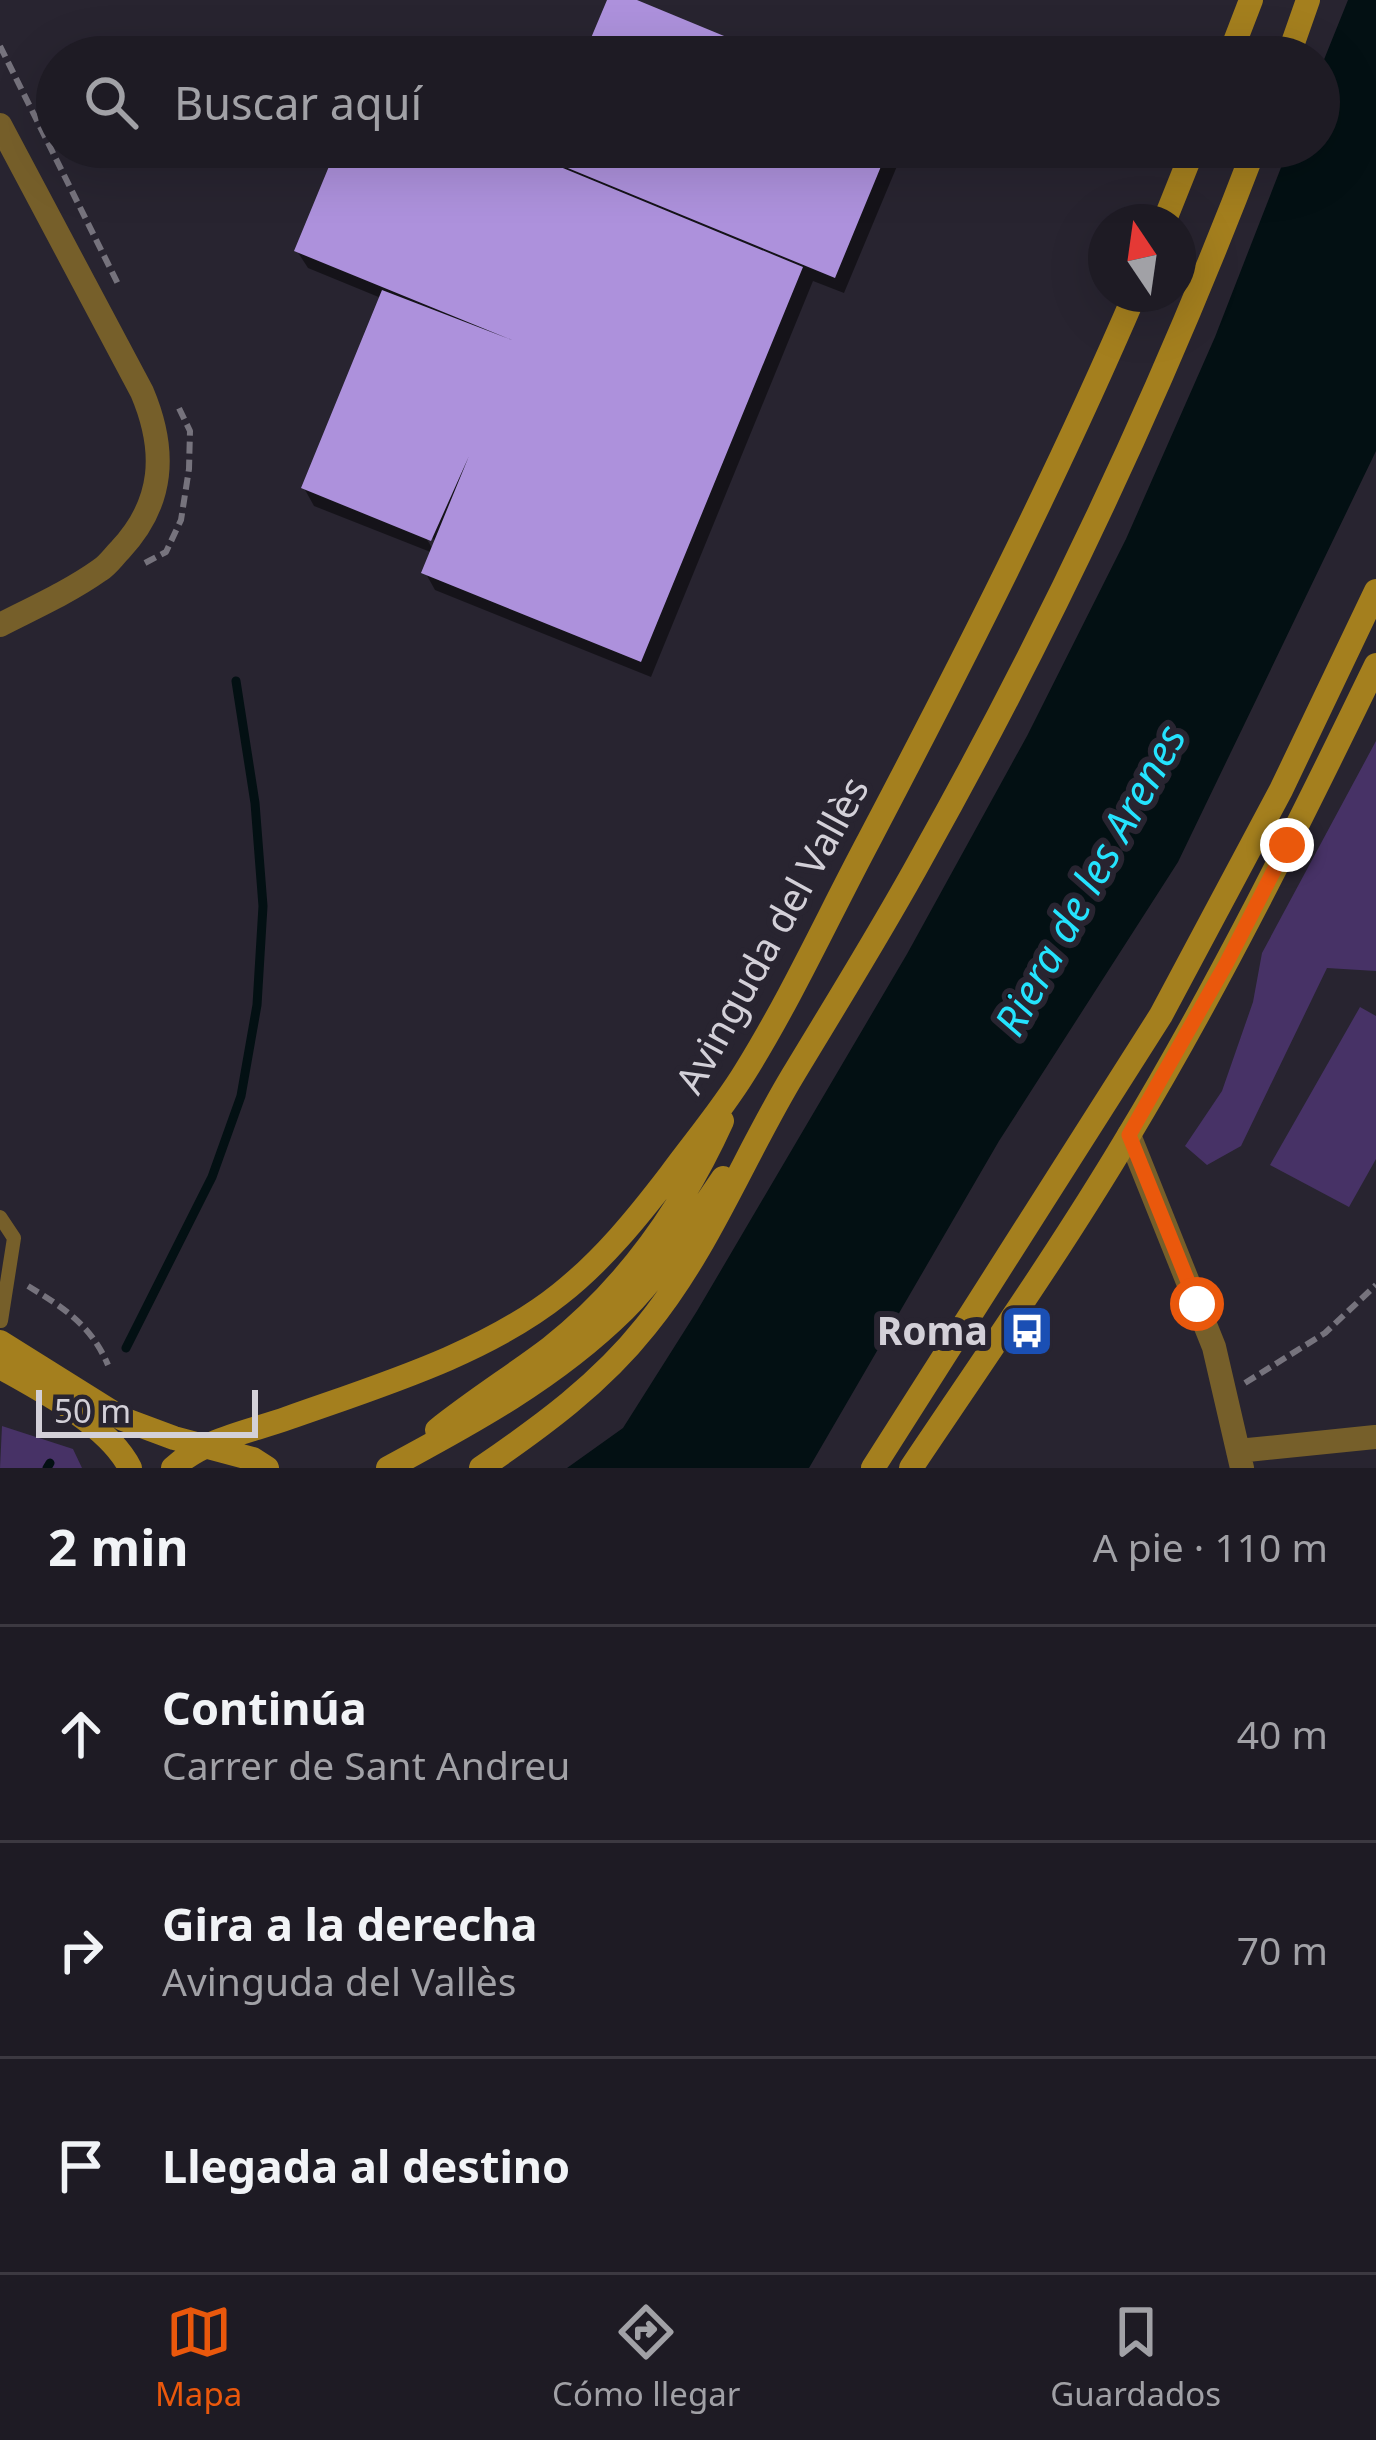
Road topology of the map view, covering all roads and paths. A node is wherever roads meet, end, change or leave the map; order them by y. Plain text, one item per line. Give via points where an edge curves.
1 (1251, 0) edge
2 (1308, 0) edge
3 (1237, 36) edge
4 (1295, 36) edge
5 (0, 125) edge
6 (1186, 168) edge
7 (1247, 168) edge
8 (1171, 204) edge
9 (1128, 312) edge
10 (1376, 591) edge
11 (0, 626) edge
12 (1376, 665) edge
13 (1134, 1059) junction
14 (744, 1073) junction
15 (789, 1082) junction
16 (1129, 1135) junction
17 (0, 1217) edge
18 (9, 1273) junction
19 (1376, 1285) edge
20 (0, 1321) edge
21 (0, 1342) edge
22 (107, 1365) dead end
23 (0, 1367) edge
24 (41, 1379) junction
25 (0, 1380) edge
26 (1225, 1396) junction
27 (1375, 1438) edge
28 (212, 1448) junction
29 (1240, 1460) edge
30 (176, 1465) edge
31 (130, 1468) edge
32 (267, 1468) edge
33 (482, 1468) edge
34 (873, 1468) edge
35 (911, 1468) edge

1 - 3 main road
2 - 4 main road
5 - 11 street via 151,413 159,463 147,514 105,567
6 - 8 main road
7 - 15 main road via 1099,515 924,854
9 - 14 main road, Avinguda del Vallès via 985,616
10 - 13 main road via 1282,790
12 - 16 main road via 1226,964
13 - 16 main road via 1124,1103
13 - 34 main road
14 - 15 main road via 700,1169 607,1296 388,1468 483,1418 567,1361 626,1308
14 - 28 main road, Avinguda del Vallès via 635,1221 556,1297 432,1364
15 - 33 main road via 709,1233 647,1325 593,1383
16 - 26 street via 1214,1347
16 - 35 main road
17 - 18 lane via 14,1238
18 - 20 lane
18 - 22 path via 75,1316
19 - 26 path via 1325,1333
20 - 24 main road
21 - 24 main road
23 - 24 main road
24 - 25 lane
24 - 28 main road via 153,1431
24 - 31 main road
26 - 29 street
27 - 29 street
28 - 30 main road, Avinguda del Vallès
28 - 32 main road

